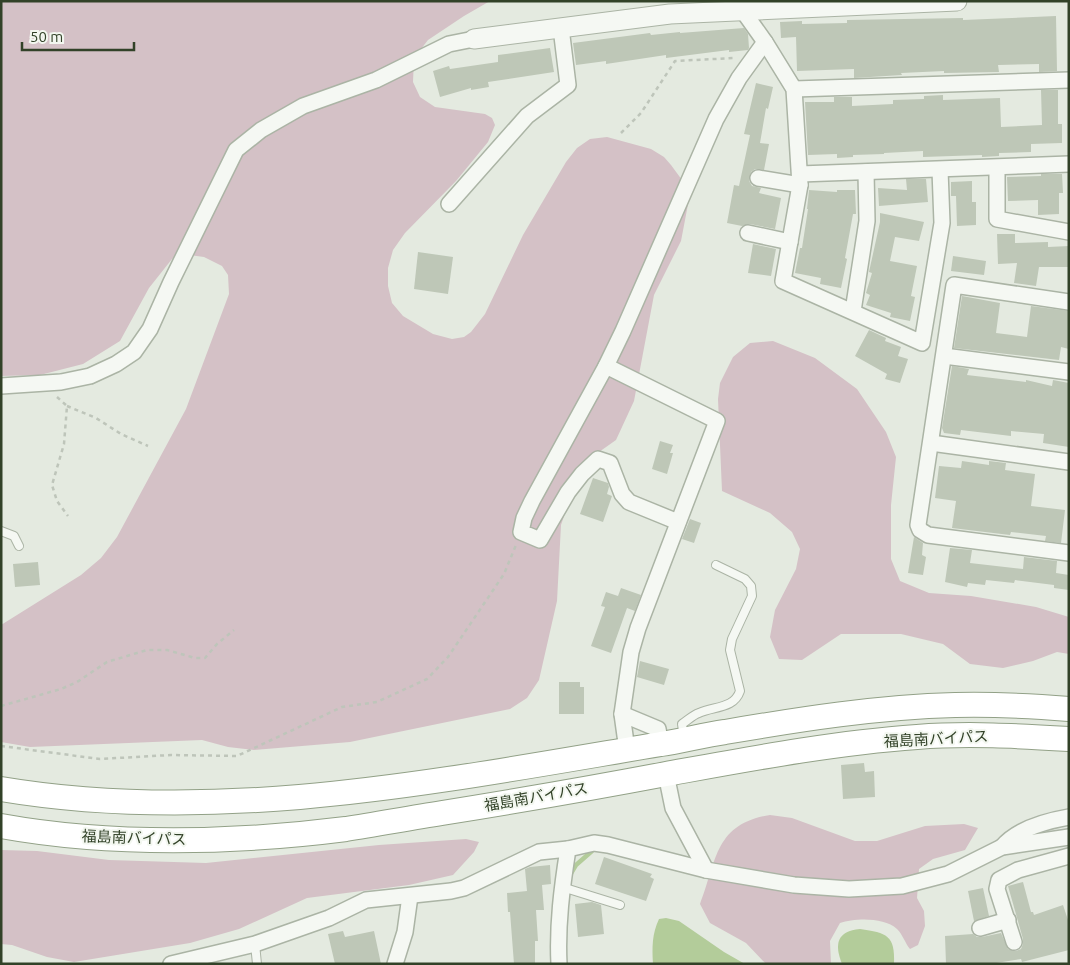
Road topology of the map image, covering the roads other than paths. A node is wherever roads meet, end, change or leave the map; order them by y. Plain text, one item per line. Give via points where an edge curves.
1 (957, 1) edge
2 (742, 6) edge
3 (561, 28) junction
4 (474, 39) joint
5 (765, 42) junction
6 (1069, 80) edge
7 (794, 88) junction
8 (1069, 164) edge
9 (996, 168) junction
10 (940, 170) junction
11 (866, 172) junction
12 (758, 178) dead end
13 (800, 179) junction
14 (449, 204) dead end
15 (1069, 232) edge
16 (748, 233) dead end
17 (790, 242) junction
18 (1069, 302) edge
19 (853, 311) junction
20 (944, 356) junction
21 (606, 366) junction
22 (1069, 372) edge
23 (1, 386) edge
24 (931, 442) junction
25 (1069, 462) edge
26 (678, 522) junction
27 (1, 530) edge
28 (19, 546) dead end
29 (1069, 553) edge
30 (716, 565) dead end
31 (1069, 709) edge
32 (622, 714) junction
33 (1069, 739) edge
34 (673, 742) junction
35 (627, 750) junction
36 (666, 774) junction
37 (1, 789) edge
38 (1069, 817) edge
39 (1, 826) edge
40 (1069, 837) edge
41 (1002, 847) junction
42 (568, 848) junction
43 (1069, 856) edge
44 (706, 870) junction
45 (562, 887) junction
46 (410, 896) junction
47 (620, 905) dead end
48 (1008, 920) junction
49 (980, 928) dead end
50 (1014, 942) dead end
51 (255, 944) junction
52 (171, 964) edge
53 (257, 964) edge
54 (394, 964) edge
55 (559, 964) edge

1 - 2 street
2 - 3 street
2 - 5 street
3 - 4 street
3 - 14 street via 568,85 527,116
4 - 23 street via 450,44 376,80 303,106 261,130 236,150 150,329 134,352 90,376 61,382
5 - 7 street
5 - 21 street via 753,56 716,119
6 - 7 street
7 - 13 street
8 - 9 street
9 - 10 street
9 - 15 street via 997,219
10 - 11 street
10 - 19 street via 942,223 922,343
11 - 13 street
11 - 19 street via 867,221
12 - 13 street
13 - 17 street
16 - 17 street
17 - 19 street via 783,281
18 - 20 street via 954,285
20 - 22 street
20 - 24 street
21 - 26 street via 717,421
21 - 26 street via 532,501 521,532 540,540 568,492 598,459 610,463 622,494 629,502
24 - 25 street
24 - 29 street via 918,525 920,530 928,535
26 - 32 street via 638,628
27 - 28 lane via 14,536
30 - 34 lane via 745,579 751,586 752,596 732,638 730,650 740,691 738,697 727,705 699,713 682,724
31 - 34 highway, 福島南バイパス via 956,705 876,710
32 - 34 street via 658,729
32 - 35 street
33 - 36 highway, 福島南バイパス via 919,737 816,748
34 - 35 highway, 福島南バイパス
35 - 37 highway, 福島南バイパス via 432,782 271,800 105,802
36 - 39 highway, 福島南バイパス via 346,829 274,835 194,840 94,838
36 - 44 street via 673,808
38 - 41 street via 1009,838
40 - 41 street
41 - 44 street via 948,874 902,886 849,890
42 - 44 street via 594,843 608,845
42 - 45 street
42 - 46 street via 540,852 464,888
43 - 48 street via 1018,870 999,880 997,888
45 - 47 lane
45 - 55 street
46 - 51 street via 366,900 329,918
46 - 54 street via 405,932
48 - 49 street
48 - 50 street
51 - 52 street
51 - 53 lane

